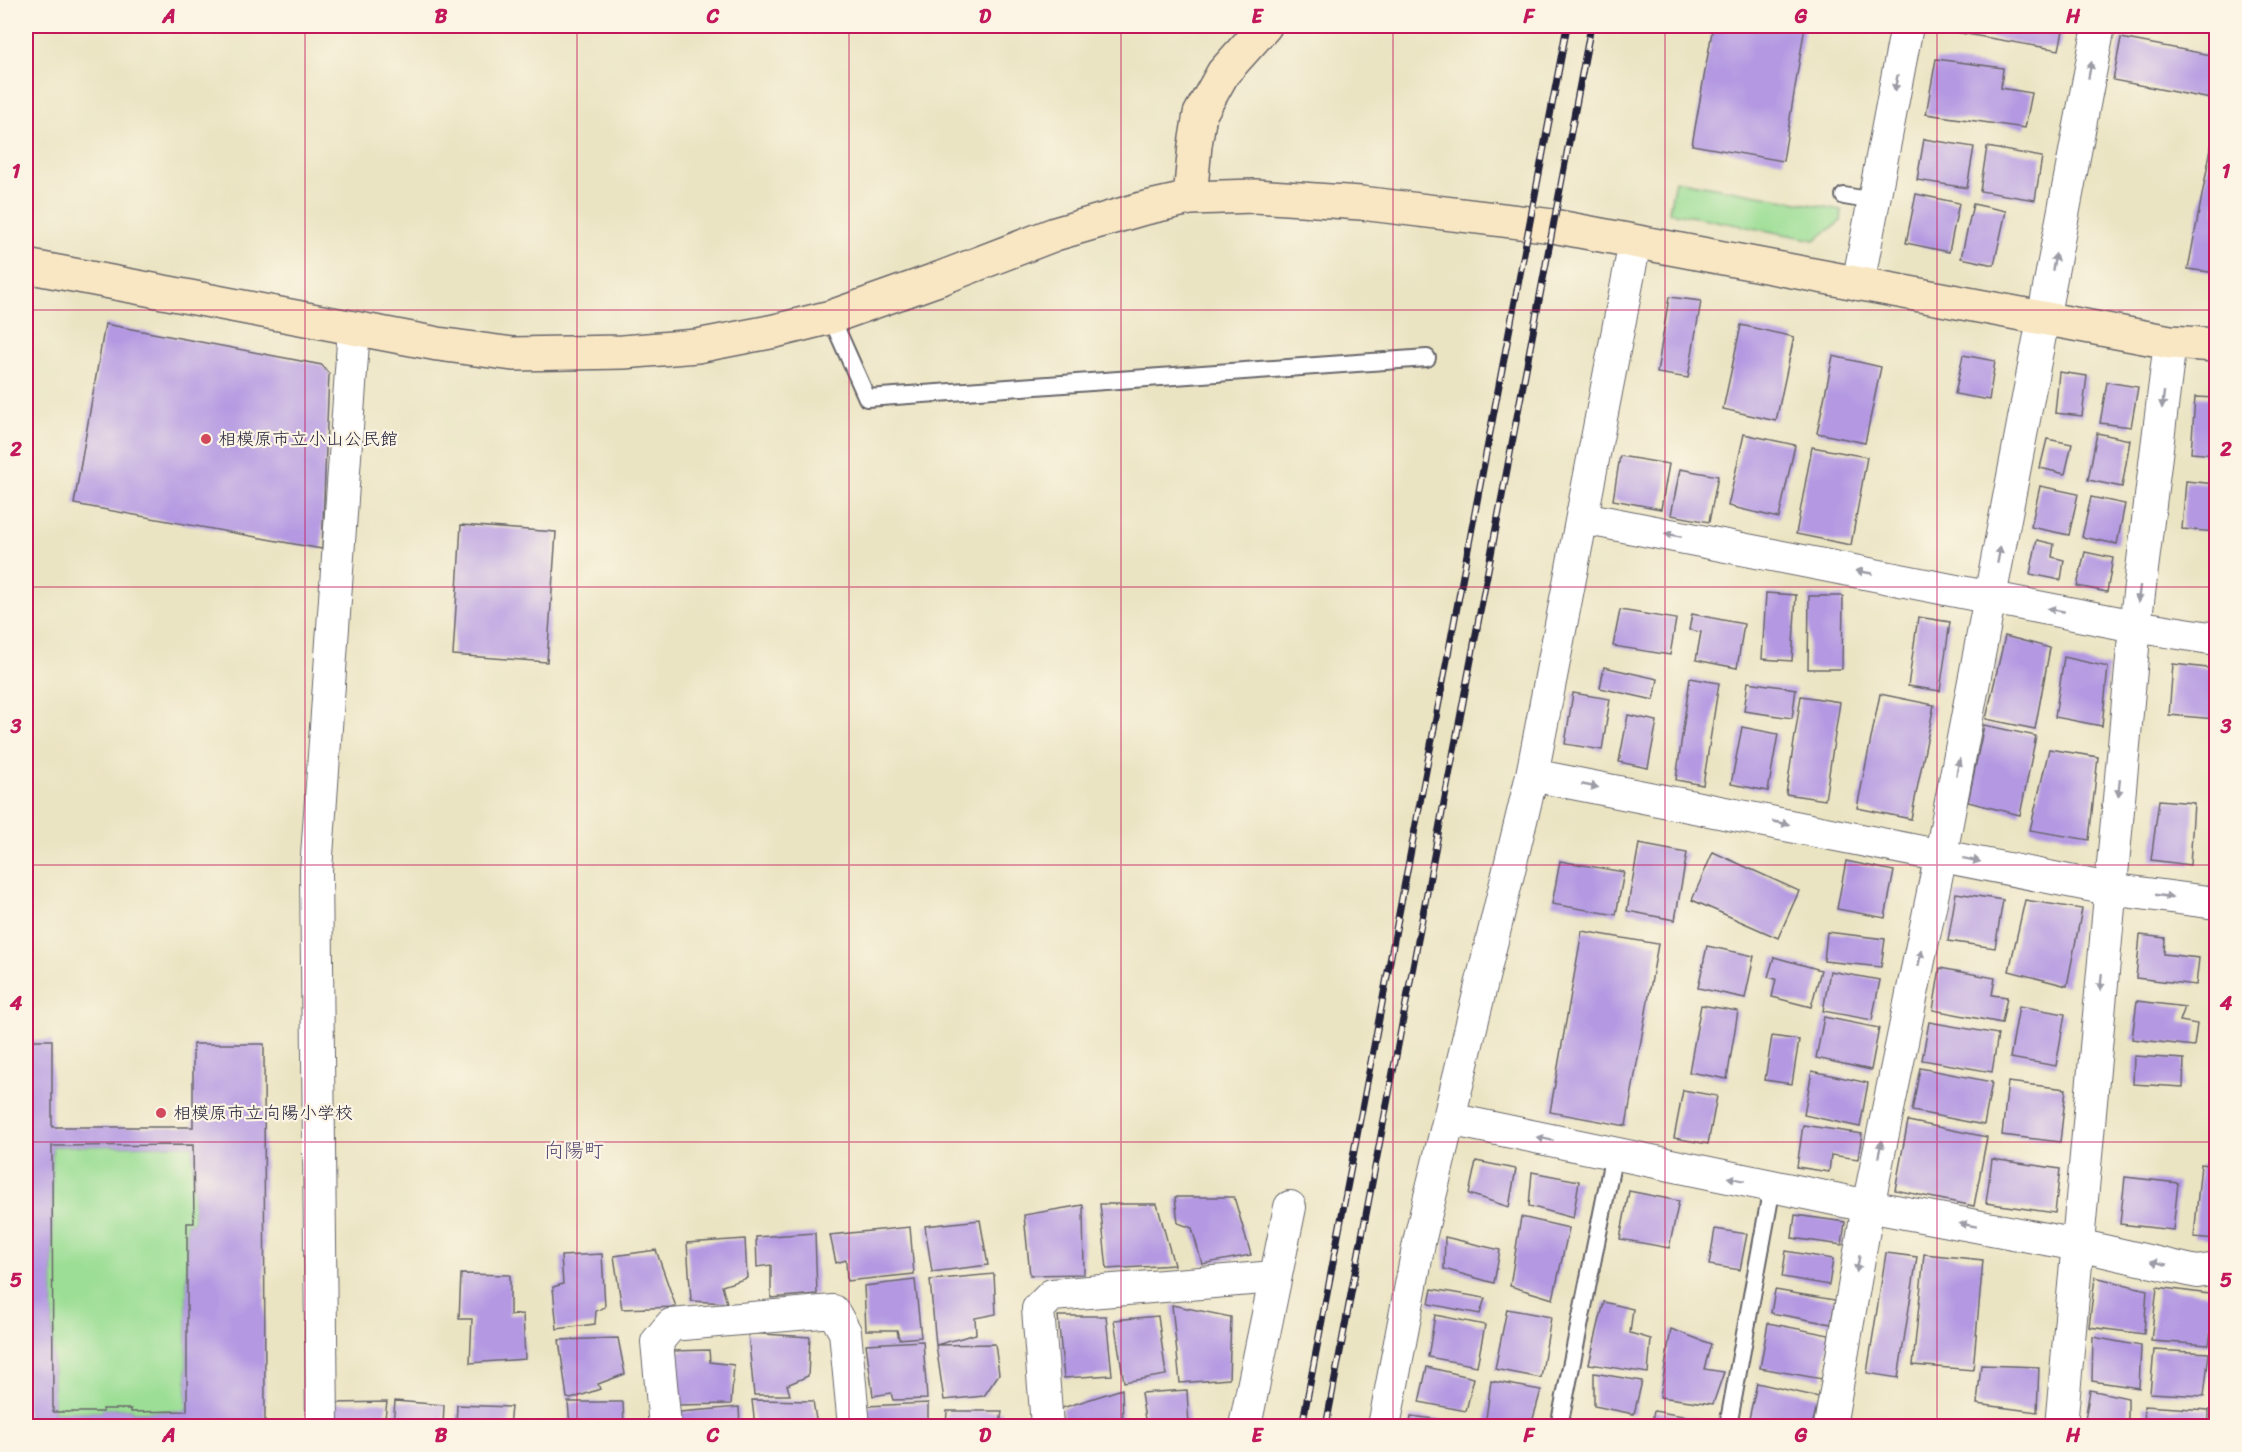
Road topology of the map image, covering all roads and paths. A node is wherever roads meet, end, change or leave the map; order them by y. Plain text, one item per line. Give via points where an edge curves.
1 (1265, 26) edge
2 (1907, 26) edge
3 (2099, 26) edge
4 (1844, 196) dead end
5 (1190, 198) junction
6 (1874, 201) junction
7 (1635, 242) junction
8 (26, 266) edge
9 (1858, 284) junction
10 (831, 317) junction
11 (2043, 319) junction
12 (354, 328) junction
13 (2170, 342) junction
14 (2217, 345) edge
15 (1427, 358) dead end
16 (1583, 518) junction
17 (1991, 597) junction
18 (2135, 626) junction
19 (2217, 639) edge
20 (1532, 775) junction
21 (1941, 854) junction
22 (2109, 888) junction
23 (2217, 903) edge
24 (1449, 1119) junction
25 (1614, 1154) junction
26 (1772, 1187) junction
27 (1868, 1206) junction
28 (1290, 1207) dead end
29 (2078, 1245) junction
30 (2217, 1269) edge
31 (1275, 1277) junction
32 (322, 1426) edge
33 (665, 1426) edge
34 (854, 1426) edge
35 (1047, 1426) edge
36 (1245, 1426) edge
37 (1384, 1426) edge
38 (1559, 1426) edge
39 (1728, 1426) edge
40 (1830, 1426) edge
41 (2061, 1426) edge

1 - 5 street via 1223,73 1200,114
2 -> 6 street
11 -> 3 street
4 - 6 lane
5 - 7 street via 1255,196 1361,202 1530,223
5 - 10 street via 1055,234
6 - 9 street
7 - 9 street
7 - 16 street
8 - 12 street
9 - 11 street
10 - 12 street via 697,346 623,352 513,354
10 - 15 lane via 867,398
11 - 13 street
17 -> 11 street
12 - 32 street via 316,870
13 - 14 street
13 -> 18 street
17 -> 16 street
16 - 20 street
18 -> 17 street
21 -> 17 street
18 - 19 street
18 -> 22 street
20 -> 21 street
20 - 24 street
21 -> 22 street
27 -> 21 street
22 -> 23 street
22 -> 29 street
25 -> 24 street
24 - 37 street via 1420,1238
26 -> 25 street
25 - 38 lane
26 - 27 street
26 - 39 lane
29 -> 27 street
27 -> 40 street
28 - 31 street
30 -> 29 street via 2197,1272
29 - 41 street
31 - 35 street via 1052,1295 1038,1309
31 - 36 street
33 - 34 street via 657,1342 671,1325 833,1311 845,1332

